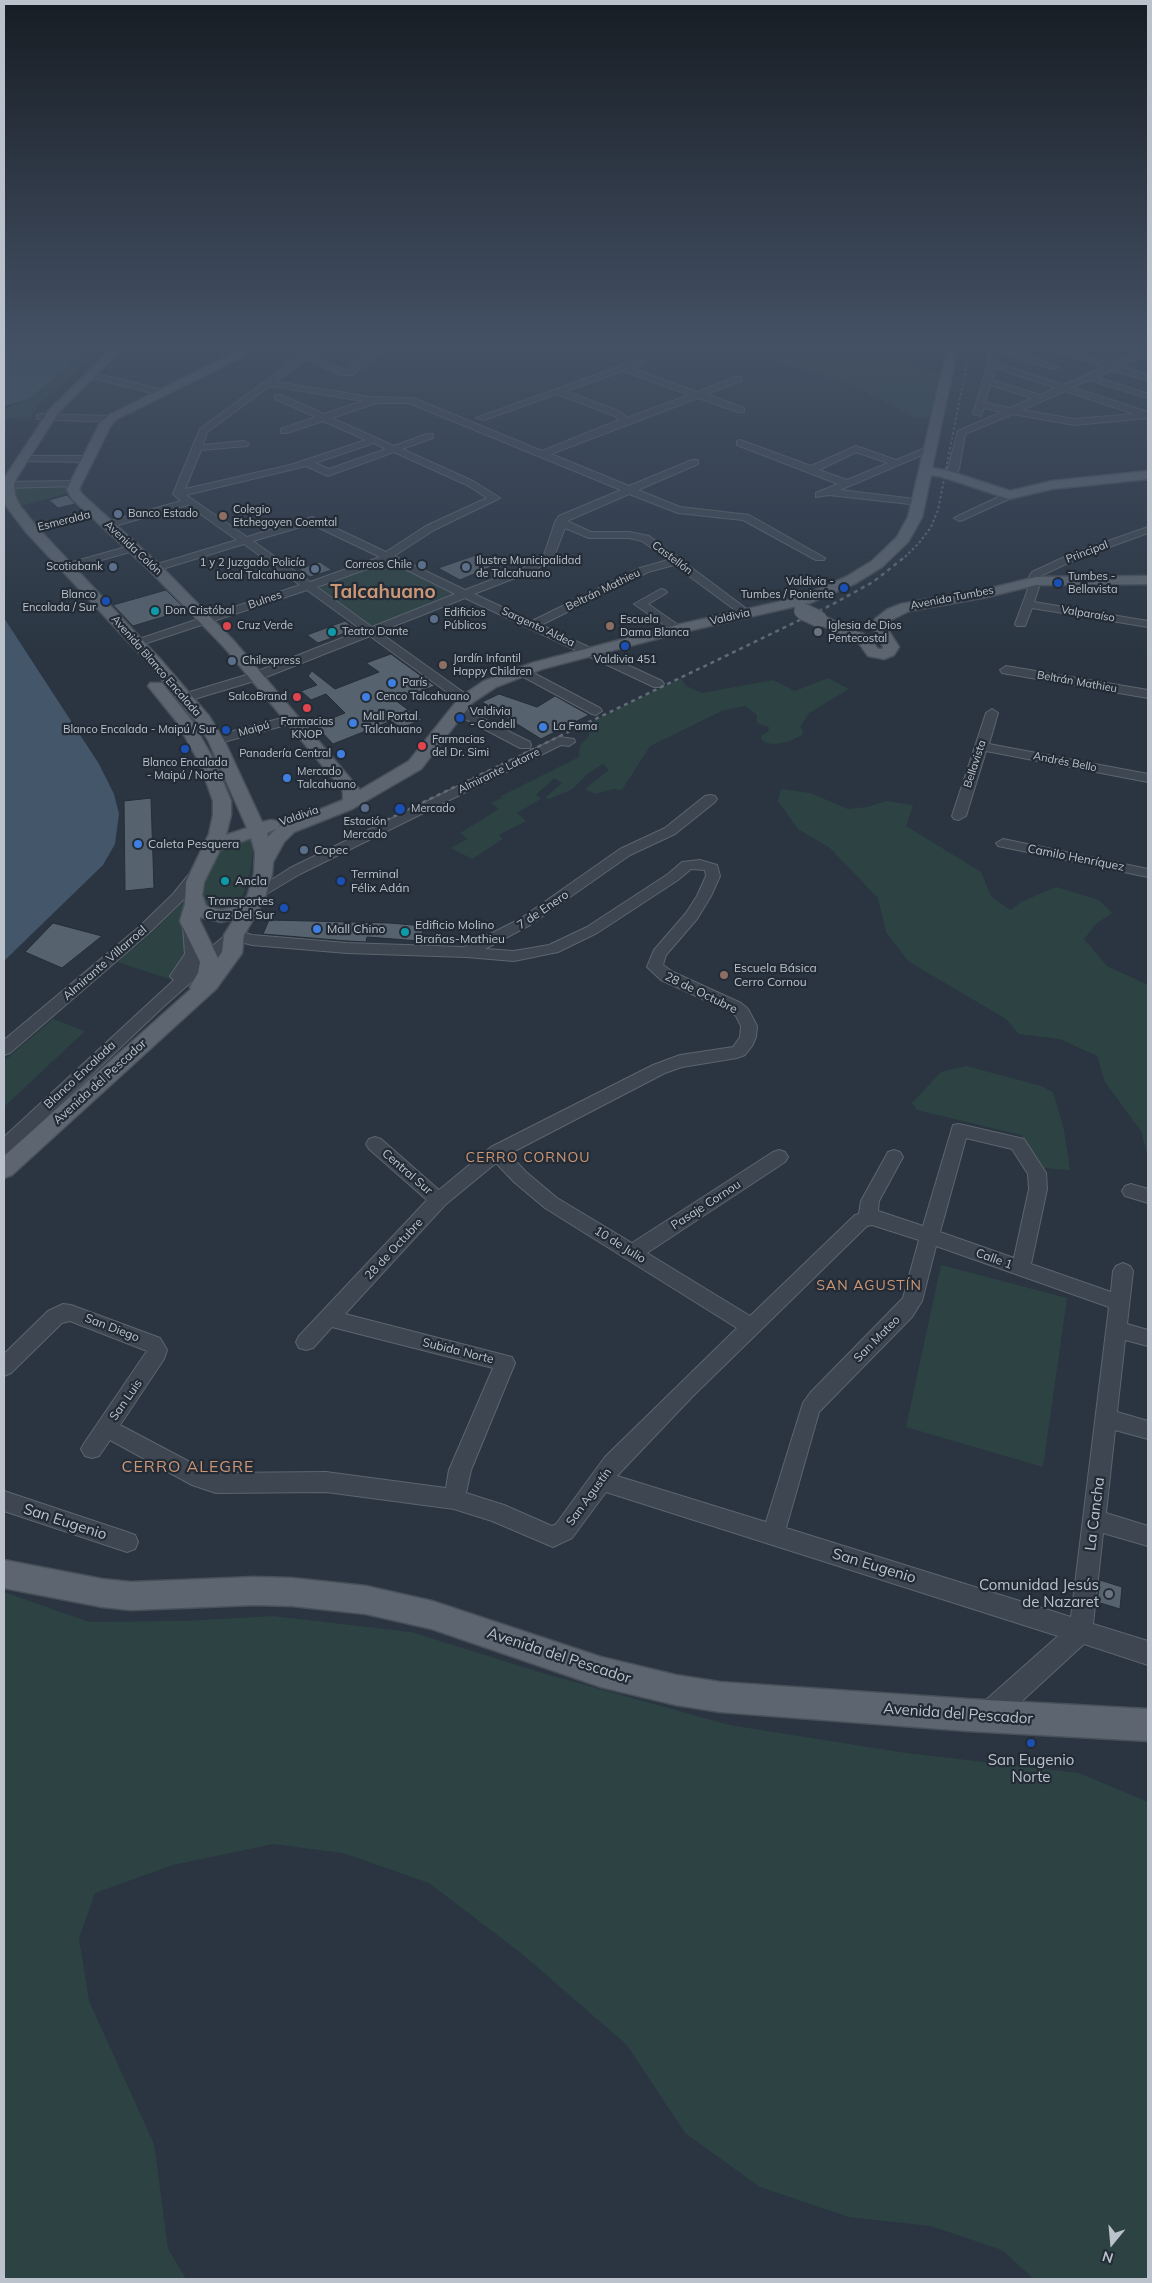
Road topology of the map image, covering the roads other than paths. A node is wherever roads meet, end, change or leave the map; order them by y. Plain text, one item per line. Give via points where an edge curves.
1 (196, 448) edge
2 (21, 449) edge
3 (28, 449) edge
4 (93, 449) edge
5 (349, 449) edge
6 (394, 449) joint
7 (529, 449) edge
8 (557, 449) edge
9 (757, 449) edge
10 (931, 449) joint
11 (958, 449) edge
12 (350, 454) dead end
13 (542, 454) junction
14 (87, 459) junction
15 (22, 460) junction
16 (363, 461) junction
17 (695, 462) dead end
18 (308, 463) junction
19 (896, 464) junction
20 (4, 470) edge
21 (811, 470) junction
22 (926, 471) junction
23 (951, 476) junction
24 (1148, 476) edge
25 (74, 484) junction
26 (848, 484) junction
27 (5, 485) edge
28 (629, 490) junction
29 (178, 494) junction
30 (1010, 495) junction
31 (188, 502) junction
32 (919, 502) junction
33 (96, 513) junction
34 (4, 514) edge
35 (959, 518) dead end
36 (560, 522) junction
37 (108, 525) junction
38 (1148, 530) edge
39 (27, 532) junction
40 (246, 540) junction
41 (133, 548) junction
42 (389, 556) junction
43 (820, 558) dead end
44 (676, 561) junction
45 (48, 564) junction
46 (66, 566) junction
47 (156, 568) junction
48 (1148, 580) edge
49 (1036, 581) junction
50 (309, 586) junction
51 (661, 592) dead end
52 (466, 594) junction
53 (788, 604) junction
54 (1028, 604) junction
55 (746, 613) junction
56 (207, 620) junction
57 (1021, 624) dead end
58 (1148, 624) edge
59 (533, 625) junction
60 (678, 629) junction
61 (371, 632) junction
62 (127, 646) junction
63 (590, 652) junction
64 (1006, 670) dead end
65 (522, 671) junction
66 (257, 676) junction
67 (658, 684) dead end
68 (1148, 694) edge
69 (165, 697) junction
70 (187, 697) junction
71 (462, 705) junction
72 (596, 711) dead end
73 (992, 713) dead end
74 (293, 719) junction
75 (216, 740) junction
76 (569, 742) dead end
77 (525, 745) dead end
78 (981, 746) junction
79 (1148, 778) edge
80 (351, 799) junction
81 (710, 799) dead end
82 (959, 816) dead end
83 (257, 830) junction
84 (1003, 843) dead end
85 (213, 846) junction
86 (200, 870) junction
87 (1148, 873) edge
88 (260, 883) junction
89 (192, 912) junction
90 (234, 935) junction
91 (466, 952) junction
92 (208, 957) junction
93 (196, 994) junction
94 (156, 1004) junction
95 (4, 1049) edge
96 (375, 1144) dead end
97 (4, 1147) edge
98 (497, 1152) junction
99 (779, 1157) dead end
100 (894, 1157) dead end
101 (4, 1170) edge
102 (440, 1200) junction
103 (868, 1218) junction
104 (930, 1236) junction
105 (632, 1253) junction
106 (1021, 1268) junction
107 (1123, 1271) dead end
108 (1120, 1303) junction
109 (329, 1318) junction
110 (752, 1326) junction
111 (1117, 1329) junction
112 (1148, 1338) edge
113 (306, 1342) dead end
114 (157, 1350) joint
115 (4, 1367) edge
116 (1106, 1418) junction
117 (106, 1428) junction
118 (1148, 1430) edge
119 (92, 1448) dead end
120 (600, 1480) junction
121 (454, 1499) junction
122 (4, 1501) edge
123 (1094, 1520) junction
124 (773, 1535) junction
125 (1148, 1536) edge
126 (127, 1542) dead end
127 (4, 1574) edge
128 (1081, 1632) junction
129 (1148, 1653) edge
130 (987, 1716) junction
131 (1148, 1725) edge

1 - 29 street
2 - 20 main road
3 - 15 main road
4 - 14 main road
5 - 18 street
6 - 16 street
6 - 42 street, Bulnes via 470,483 495,498 435,526 395,549
7 - 13 street
8 - 13 street
9 - 21 street
10 - 19 street
10 - 22 main road, Valdivia
11 - 23 street
12 - 16 street
13 - 28 street
14 - 15 street
14 - 25 main road
15 - 27 main road
16 - 18 street via 328,473
17 - 28 street
18 - 29 street
19 - 21 street via 856,449
19 - 26 street
21 - 26 street
22 - 23 main road
22 - 32 main road, Valdivia
23 - 30 main road
24 - 30 main road via 1060,484
25 - 27 street
25 - 33 main road, Avenida Colón via 75,493
26 - 32 street via 824,493
27 - 39 main road, Avenida Blanco Encalada
28 - 36 street
28 - 43 street via 684,511 745,517
29 - 31 street
30 - 35 street
31 - 37 street
31 - 40 street
32 - 53 main road, Valdivia via 903,539 877,564 831,590
33 - 37 main road, Avenida Colón
33 - 39 street, Esmeralda
34 - 39 main road, Avenida Blanco Encalada
36 - 44 street, Castellón via 589,535 642,537
36 - 52 street via 547,559
37 - 41 main road, Avenida Colón
38 - 49 street, Principal via 1043,570 1035,575
39 - 45 main road, Avenida Blanco Encalada
39 - 46 main road, Avenida Blanco Encalada
40 - 42 street, Sargento Aldea via 309,519
40 - 47 street
40 - 50 street
41 - 46 street
41 - 47 main road, Avenida Colón
42 - 50 street, Bulnes via 383,561
42 - 52 street, Sargento Aldea
44 - 55 street, Castellón
44 - 59 street, Beltrán Mathieu via 644,570
45 - 46 main road
45 - 62 main road, Avenida Blanco Encalada
46 - 62 main road, Avenida Blanco Encalada
47 - 56 main road, Avenida Colón
48 - 49 main road, Avenida Tumbes
49 - 53 main road, Avenida Tumbes, bridge via 892,612 880,624 890,647 884,654 873,653 856,634
49 - 54 street
50 - 56 street, Bulnes
50 - 61 street
51 - 60 street via 640,604
52 - 59 street, Sargento Aldea
52 - 61 street
53 - 55 main road, Valdivia
54 - 57 street
54 - 58 street, Valparaíso
55 - 60 main road, Valdivia
56 - 62 street, Bulnes
56 - 66 main road, Avenida Colón
59 - 63 street, Sargento Aldea
60 - 63 main road, Valdivia
61 - 66 street
61 - 71 street
62 - 69 main road, Avenida Blanco Encalada
62 - 70 main road, Avenida Blanco Encalada
63 - 65 main road, Valdivia
63 - 67 street, Sargento Aldea
64 - 68 street, Beltrán Mathieu
65 - 71 main road, Valdivia via 482,688
65 - 72 street
66 - 70 street
66 - 74 main road, Avenida Colón
69 - 70 main road
69 - 85 main road, Avenida Blanco Encalada via 188,727 220,794 222,815
70 - 75 main road, Avenida Blanco Encalada
71 - 77 street
71 - 80 main road, Valdivia via 409,770
73 - 78 street, Bellavista
74 - 75 street, Maipú
74 - 80 main road, Avenida Colón via 349,786
75 - 83 main road, Avenida Blanco Encalada
76 - 88 street, Almirante Latorre via 559,741 295,871
78 - 79 street, Andrés Bello
78 - 82 street, Bellavista
80 - 83 main road, Valdivia
80 - 88 main road, Valdivia via 284,831 272,845
81 - 91 street, 7 de Enero via 670,831 625,852 525,922
83 - 85 main road, Valdivia
83 - 88 main road, Avenida Blanco Encalada via 262,843
84 - 87 street, Camilo Henríquez
85 - 86 main road, Avenida Blanco Encalada
86 - 89 main road, Avenida Blanco Encalada via 193,889
86 - 95 street, Almirante Villarroel via 144,930
88 - 89 main road via 240,912 221,916
88 - 90 main road
89 - 92 main road
89 - 94 street via 193,954
90 - 91 street, 7 de Enero via 252,940 347,948
90 - 92 street
90 - 93 main road, Avenida del Pescador via 234,946 227,963
91 - 98 street, 28 de Octubre via 514,956 552,949 592,930 687,865 700,864 712,868 713,876 692,916 659,954 655,967 666,976 735,1007 749,1026 748,1037 739,1051 669,1065
92 - 93 main road via 208,973
92 - 94 street
93 - 101 main road, Avenida del Pescador
94 - 97 street, Blanco Encalada
96 - 102 street, Central Sur
98 - 102 street, 28 de Octubre
98 - 105 street, 10 de Julio via 542,1196
99 - 105 street, Pasaje Cornou
100 - 103 street via 870,1201
102 - 109 street, 28 de Octubre
103 - 104 street, Calle 1 via 881,1219
103 - 110 street, San Agustín via 858,1223
104 - 106 street, Calle 1
104 - 106 street, San Mateo via 959,1130 1018,1144 1034,1167 1039,1185
104 - 124 street, San Mateo via 909,1306 810,1409
105 - 110 street, 10 de Julio
106 - 108 street, Calle 1
107 - 108 street, La Cancha
108 - 111 street, La Cancha
109 - 113 street, 28 de Octubre
109 - 121 street, Subida Norte via 505,1363 460,1470
110 - 120 street, San Agustín
111 - 112 street
111 - 116 street, La Cancha
114 - 115 street, San Diego via 153,1344 63,1312
114 - 117 street, San Luis
116 - 118 street
116 - 123 street, La Cancha
117 - 119 street, San Luis
117 - 121 street, San Agustín via 200,1478 216,1483 326,1482
120 - 121 street, San Agustín via 564,1531 553,1537 496,1512
120 - 124 street, San Eugenio
122 - 126 street, San Eugenio
123 - 125 street
123 - 128 street, La Cancha
124 - 128 street, San Eugenio
127 - 130 main road, Avenida del Pescador via 131,1596 254,1591 366,1600 432,1615 564,1661 676,1690 764,1702
128 - 129 street, San Eugenio
128 - 130 street
130 - 131 main road, Avenida del Pescador

